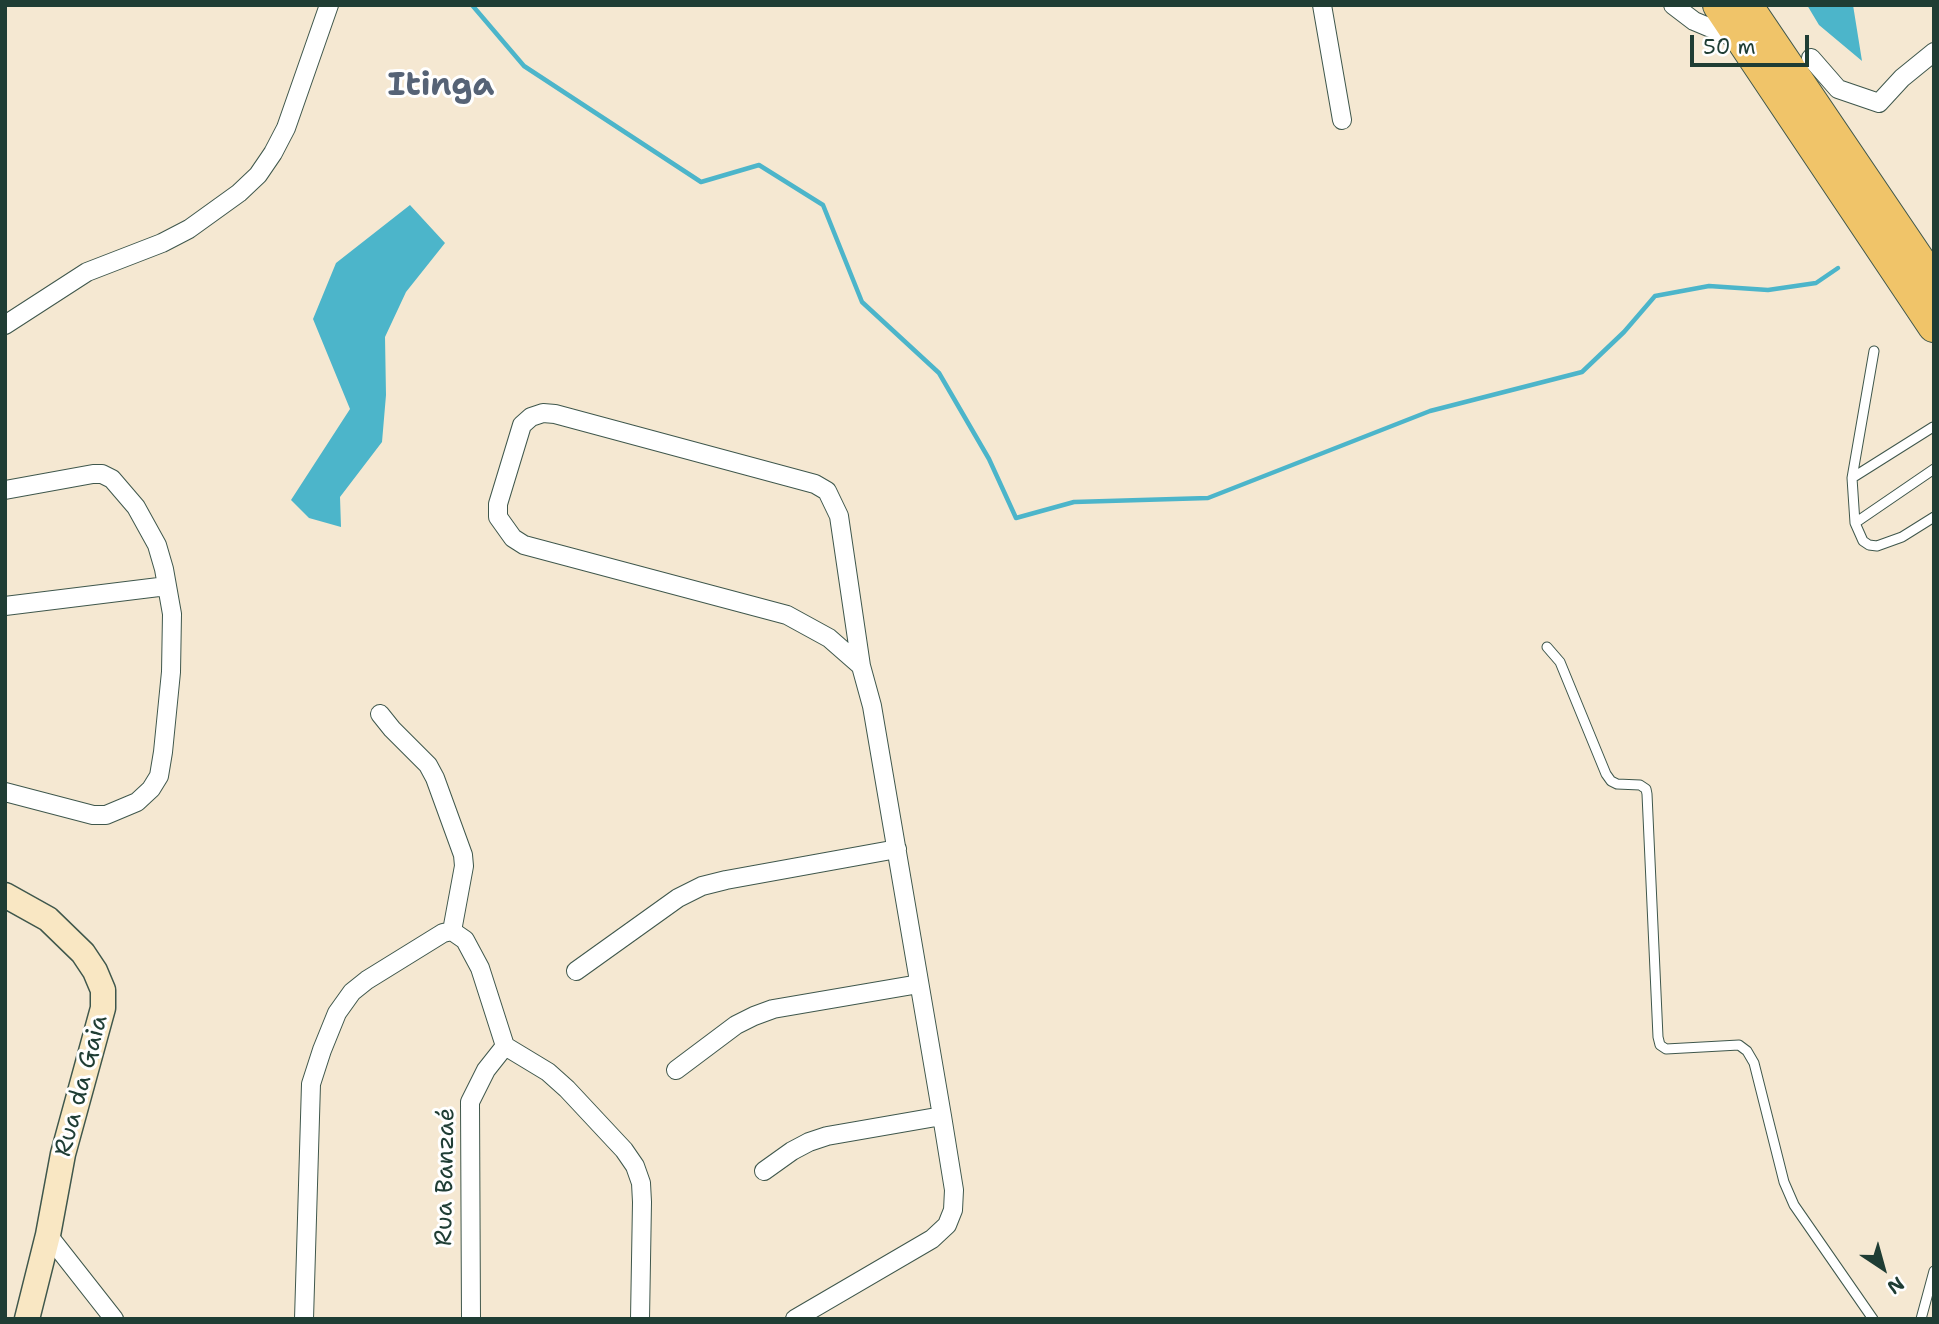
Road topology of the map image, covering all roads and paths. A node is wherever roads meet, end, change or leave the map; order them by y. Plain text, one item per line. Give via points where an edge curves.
1 (329, 5) edge
2 (1322, 5) edge
3 (1673, 5) edge
4 (1719, 5) edge
5 (1746, 5) edge
6 (1743, 42) junction
7 (1934, 52) edge
8 (1811, 58) dead end
9 (1342, 120) dead end
10 (1934, 283) edge
11 (5, 325) edge
12 (1934, 326) edge
13 (1874, 351) dead end
14 (1933, 427) edge
15 (1934, 470) edge
16 (1852, 478) junction
17 (5, 490) edge
18 (1934, 517) edge
19 (1855, 523) junction
20 (167, 586) junction
21 (5, 607) edge
22 (1547, 647) dead end
23 (861, 666) junction
24 (380, 714) dead end
25 (5, 792) edge
26 (897, 849) junction
27 (5, 895) edge
28 (452, 931) junction
29 (576, 971) dead end
30 (919, 984) junction
31 (505, 1046) junction
32 (676, 1070) dead end
33 (942, 1116) junction
34 (765, 1171) dead end
35 (48, 1235) junction
36 (1934, 1271) edge
37 (27, 1319) edge
38 (114, 1319) edge
39 (304, 1319) edge
40 (471, 1319) edge
41 (640, 1319) edge
42 (795, 1319) edge
43 (1873, 1319) edge
44 (1921, 1319) edge

1 - 11 street via 286,128 248,184 189,229 87,272
2 - 9 street
3 - 6 street via 1694,21
4 - 6 highway
5 - 10 highway
6 - 12 highway
7 - 8 street via 1879,103 1838,89
13 - 16 lane
14 - 16 lane
15 - 19 lane
16 - 19 lane
17 - 20 street via 102,474 147,524
18 - 19 lane via 1877,546 1863,541
20 - 21 street
20 - 25 street via 172,614 171,672 159,776 151,789 137,802 106,815
22 - 43 lane via 1560,662 1606,774 1617,783 1646,789 1660,1045 1665,1049 1738,1045 1747,1051 1794,1205
23 - 23 street via 839,516 827,491 555,414 543,413 522,425 498,504 498,517 513,538 524,545 786,615 828,638
23 - 26 street
24 - 28 street via 428,765 463,855
26 - 29 street via 702,886
26 - 30 street
27 - 35 main road, Rua da Gaia via 48,919 83,953 103,990 103,1008 63,1154
28 - 31 street via 466,940 480,968
28 - 39 street via 352,992 337,1013 322,1050 311,1084
30 - 32 street via 773,1009 736,1025
30 - 33 street
31 - 40 street, Rua Banzaé via 470,1102
31 - 41 street via 567,1089 635,1166 642,1202
33 - 34 street via 827,1136 792,1151
33 - 42 street via 954,1190 947,1224 913,1252
35 - 37 main road, Rua da Gaia
35 - 38 street
36 - 44 lane

